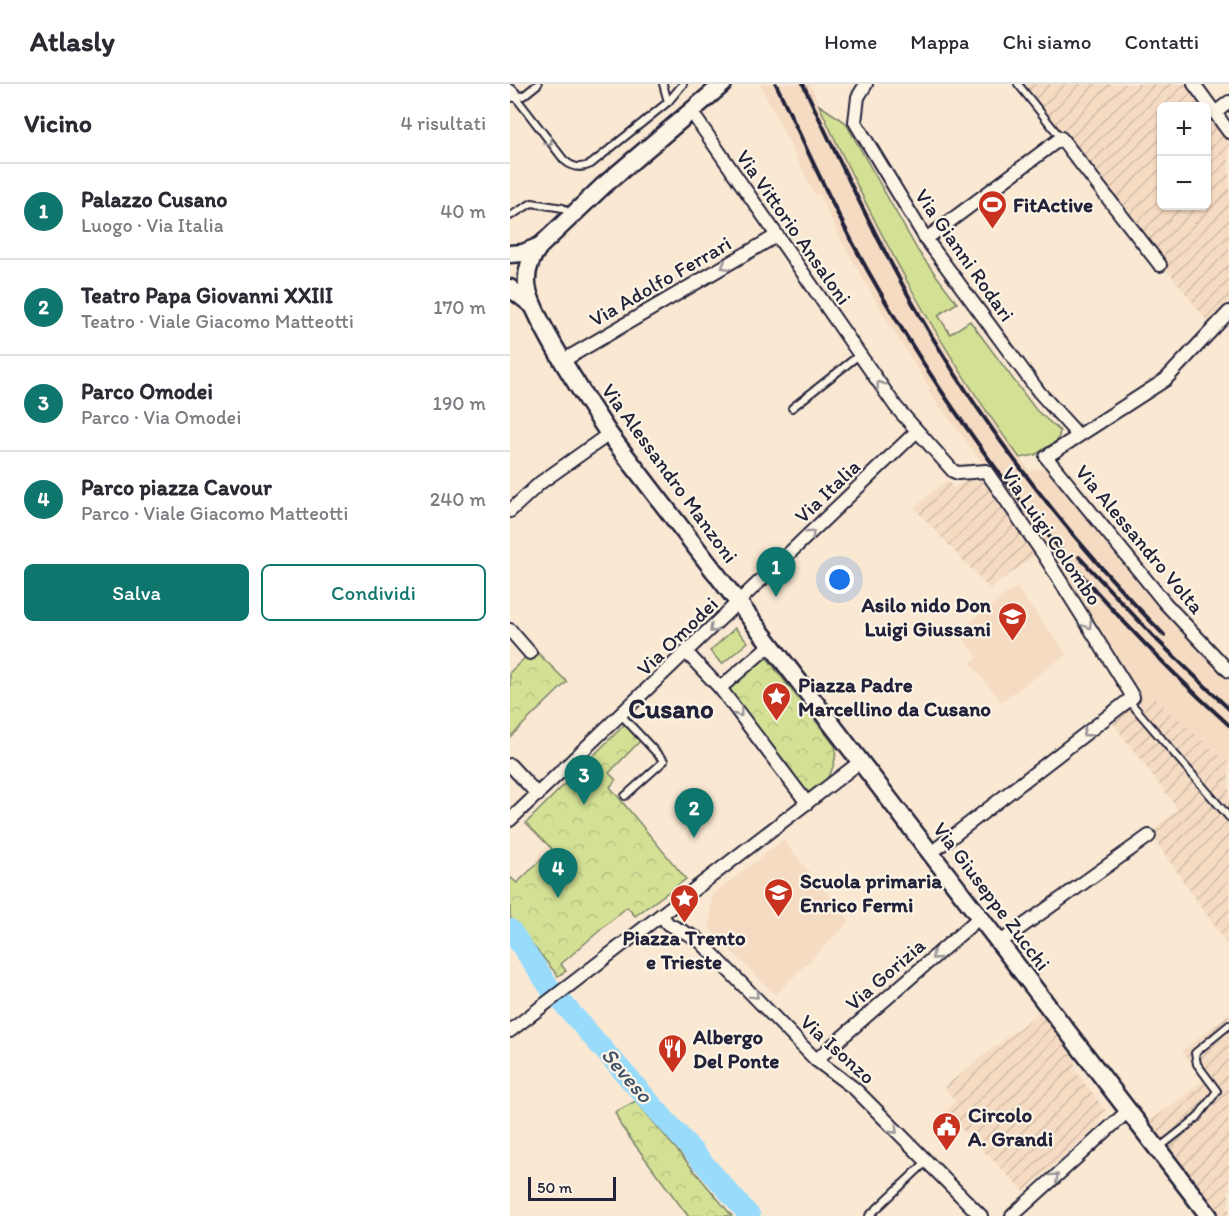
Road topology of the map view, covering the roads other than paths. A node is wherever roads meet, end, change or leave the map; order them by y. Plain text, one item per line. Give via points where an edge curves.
1 (538, 84) edge
2 (663, 84) edge
3 (723, 84) edge
4 (866, 84) edge
5 (1018, 84) edge
6 (1194, 84) edge
7 (681, 85) edge
8 (512, 93) edge
9 (668, 102) junction
10 (1229, 102) edge
11 (1215, 113) junction
12 (697, 120) dead end
13 (1229, 132) edge
14 (1061, 138) junction
15 (510, 216) edge
16 (571, 216) junction
17 (776, 237) junction
18 (926, 240) junction
19 (540, 246) junction
20 (513, 254) edge
21 (1160, 266) dead end
22 (528, 273) junction
23 (510, 288) edge
24 (532, 305) junction
25 (1229, 312) edge
26 (859, 355) junction
27 (564, 360) junction
28 (792, 408) dead end
29 (917, 431) junction
30 (609, 434) junction
31 (1078, 435) junction
32 (510, 511) edge
33 (739, 604) junction
34 (510, 630) edge
35 (770, 645) junction
36 (530, 653) dead end
37 (687, 653) junction
38 (1229, 671) edge
39 (720, 688) junction
40 (1130, 699) junction
41 (622, 716) junction
42 (861, 762) junction
43 (510, 765) edge
44 (538, 795) junction
45 (625, 796) dead end
46 (807, 803) junction
47 (1229, 817) edge
48 (510, 820) edge
49 (1149, 836) dead end
50 (930, 853) junction
51 (661, 915) junction
52 (980, 917) junction
53 (999, 943) junction
54 (1229, 1025) edge
55 (510, 1031) edge
56 (816, 1060) junction
57 (1128, 1111) junction
58 (1158, 1149) junction
59 (926, 1162) junction
60 (869, 1216) edge
61 (981, 1216) edge
62 (1012, 1216) edge
63 (1209, 1216) edge

1 - 8 lane via 523,96
2 - 9 lane
3 - 16 street
4 - 18 street, Via Gianni Rodari via 858,98 855,122
5 - 14 lane
6 - 11 street
7 - 9 lane
8 -> 9 lane via 564,160 577,167 591,164
10 - 11 street
11 - 13 street
12 - 17 street, Via Vittorio Ansaloni
14 - 18 street
14 - 21 street
15 - 16 lane via 532,203 563,208
16 - 19 street
17 - 26 street, Via Vittorio Ansaloni
17 -> 27 street, Via Adolfo Ferrari
18 - 31 street, Via Gianni Rodari via 1039,392
19 - 20 street
19 - 22 street via 532,256
20 - 22 street via 526,263
22 - 23 street via 519,286
22 - 24 street, Via Alessandro Manzoni
23 - 24 street, Via Alessandro Manzoni
24 - 27 street, Via Alessandro Manzoni
25 - 31 street via 1165,380
26 - 28 lane
29 -> 26 street, Via Vittorio Ansaloni
27 - 30 street, Via Alessandro Manzoni
33 -> 29 street, Via Italia
29 -> 40 street, Via Luigi Colombo via 952,471 986,471 1044,555
30 - 32 street via 540,483
30 - 33 street, Via Alessandro Manzoni
31 - 38 street, Via Alessandro Volta via 1046,457 1166,603
33 - 35 street, Via Giuseppe Zucchi
33 -> 37 street, Via Omodei
34 - 36 street
35 - 39 street
35 - 42 street, Via Giuseppe Zucchi
37 - 39 street
37 - 41 street, Via Omodei
39 -> 46 street
40 - 47 lane
40 -> 50 street
41 - 44 street, Via Omodei
41 - 45 lane via 664,761
42 - 46 street
42 - 50 street, Via Giuseppe Zucchi
43 - 44 street
44 - 48 street, Via Omodei
46 - 51 street
49 - 53 street
50 - 52 street, Via Giuseppe Zucchi
51 - 55 street
51 -> 56 street, Via Isonzo via 668,924 698,939
52 - 53 street, Via Giuseppe Zucchi
52 -> 56 street, Via Gorizia
53 - 57 street, Via Giuseppe Zucchi
54 - 58 lane via 1195,1053 1197,1064 1217,1091 1197,1118
56 -> 59 street, Via Isonzo via 855,1089
57 - 58 street, Via Giuseppe Zucchi
62 -> 57 street
58 - 63 street, Via Giuseppe Zucchi
59 - 60 lane
59 - 61 street, Via Isonzo

